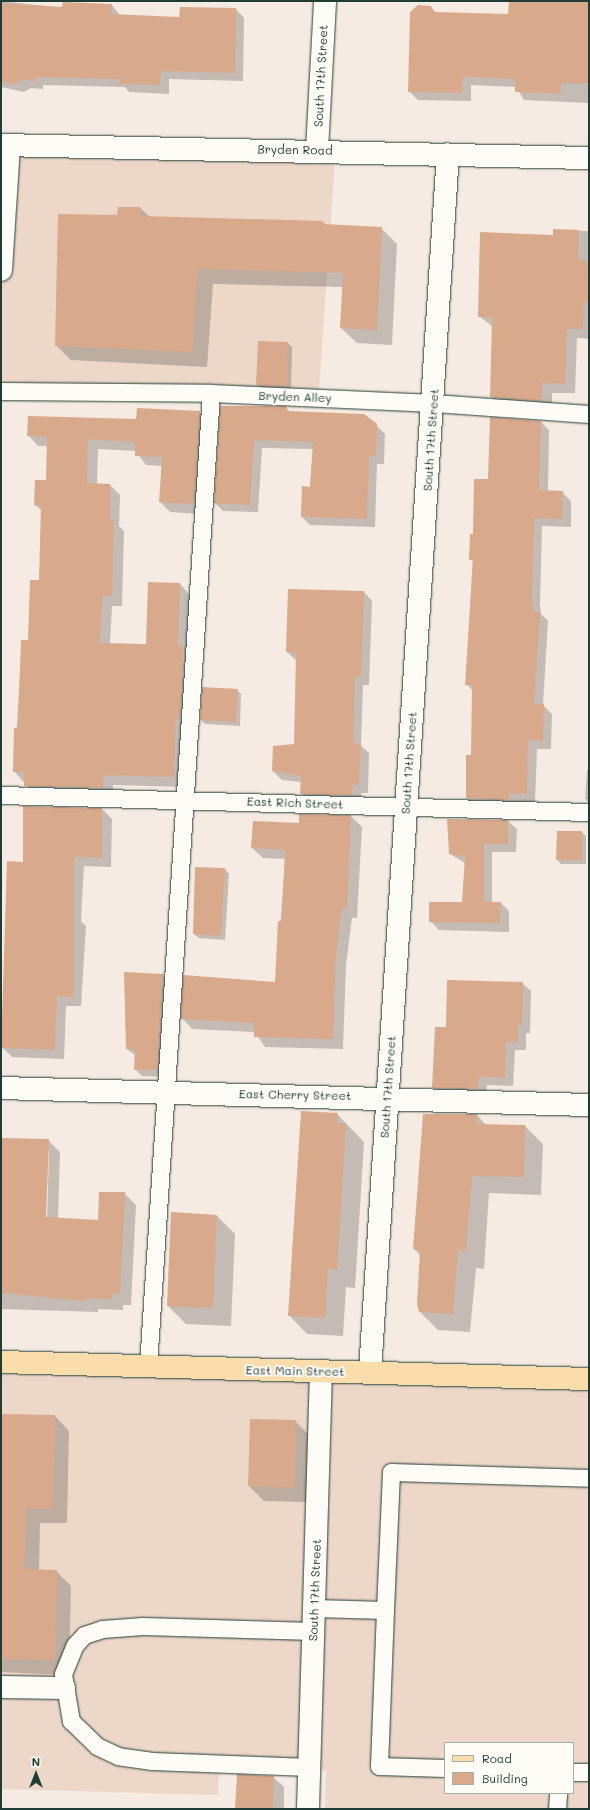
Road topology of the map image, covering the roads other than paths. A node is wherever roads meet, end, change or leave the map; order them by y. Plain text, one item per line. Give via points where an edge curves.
1 (325, 1) edge
2 (5, 145) edge
3 (317, 150) junction
4 (448, 154) junction
5 (589, 158) edge
6 (1, 270) edge
7 (1, 391) edge
8 (211, 393) junction
9 (434, 402) junction
10 (589, 414) edge
11 (1, 795) edge
12 (185, 800) junction
13 (407, 806) junction
14 (589, 812) edge
15 (1, 1088) edge
16 (166, 1092) junction
17 (387, 1097) junction
18 (589, 1105) edge
19 (1, 1362) edge
20 (148, 1366) junction
21 (321, 1371) junction
22 (370, 1372) junction
23 (589, 1379) edge
24 (589, 1478) edge
25 (314, 1608) junction
26 (385, 1610) junction
27 (313, 1632) junction
28 (1, 1687) edge
29 (64, 1688) junction
30 (309, 1767) junction
31 (444, 1768) edge
32 (574, 1772) edge
33 (589, 1772) edge
34 (558, 1794) edge
35 (308, 1809) edge
36 (557, 1809) edge

1 - 3 street, South 17th Street
2 - 3 street, Bryden Road
2 - 6 street
3 - 4 street, Bryden Road
4 - 5 street, Bryden Road
4 - 9 street, South 17th Street
7 - 8 lane, Bryden Alley
8 - 9 lane, Bryden Alley
8 - 12 lane
9 - 10 lane, Bryden Alley
9 - 13 street, South 17th Street
11 - 12 lane, East Rich Street
12 - 13 lane, East Rich Street
12 - 16 lane
13 - 14 lane, East Rich Street
13 - 17 street, South 17th Street
15 - 16 street, East Cherry Street
16 - 17 street, East Cherry Street
16 - 20 lane
17 - 18 street, East Cherry Street
17 - 22 street, South 17th Street
19 - 20 main road, East Main Street
20 - 21 main road, East Main Street
21 - 22 main road, East Main Street
21 - 25 street, South 17th Street
22 - 23 main road, East Main Street
24 - 26 lane via 391,1472
25 - 26 lane
25 - 27 street, South 17th Street
26 - 31 lane via 379,1766
27 - 29 lane via 143,1626 102,1629 84,1635 75,1645 63,1674
27 - 30 street, South 17th Street
28 - 29 street
29 - 30 lane via 71,1721 97,1746 118,1756 152,1761
30 - 35 street, South 17th Street
32 - 33 lane
34 - 36 lane

